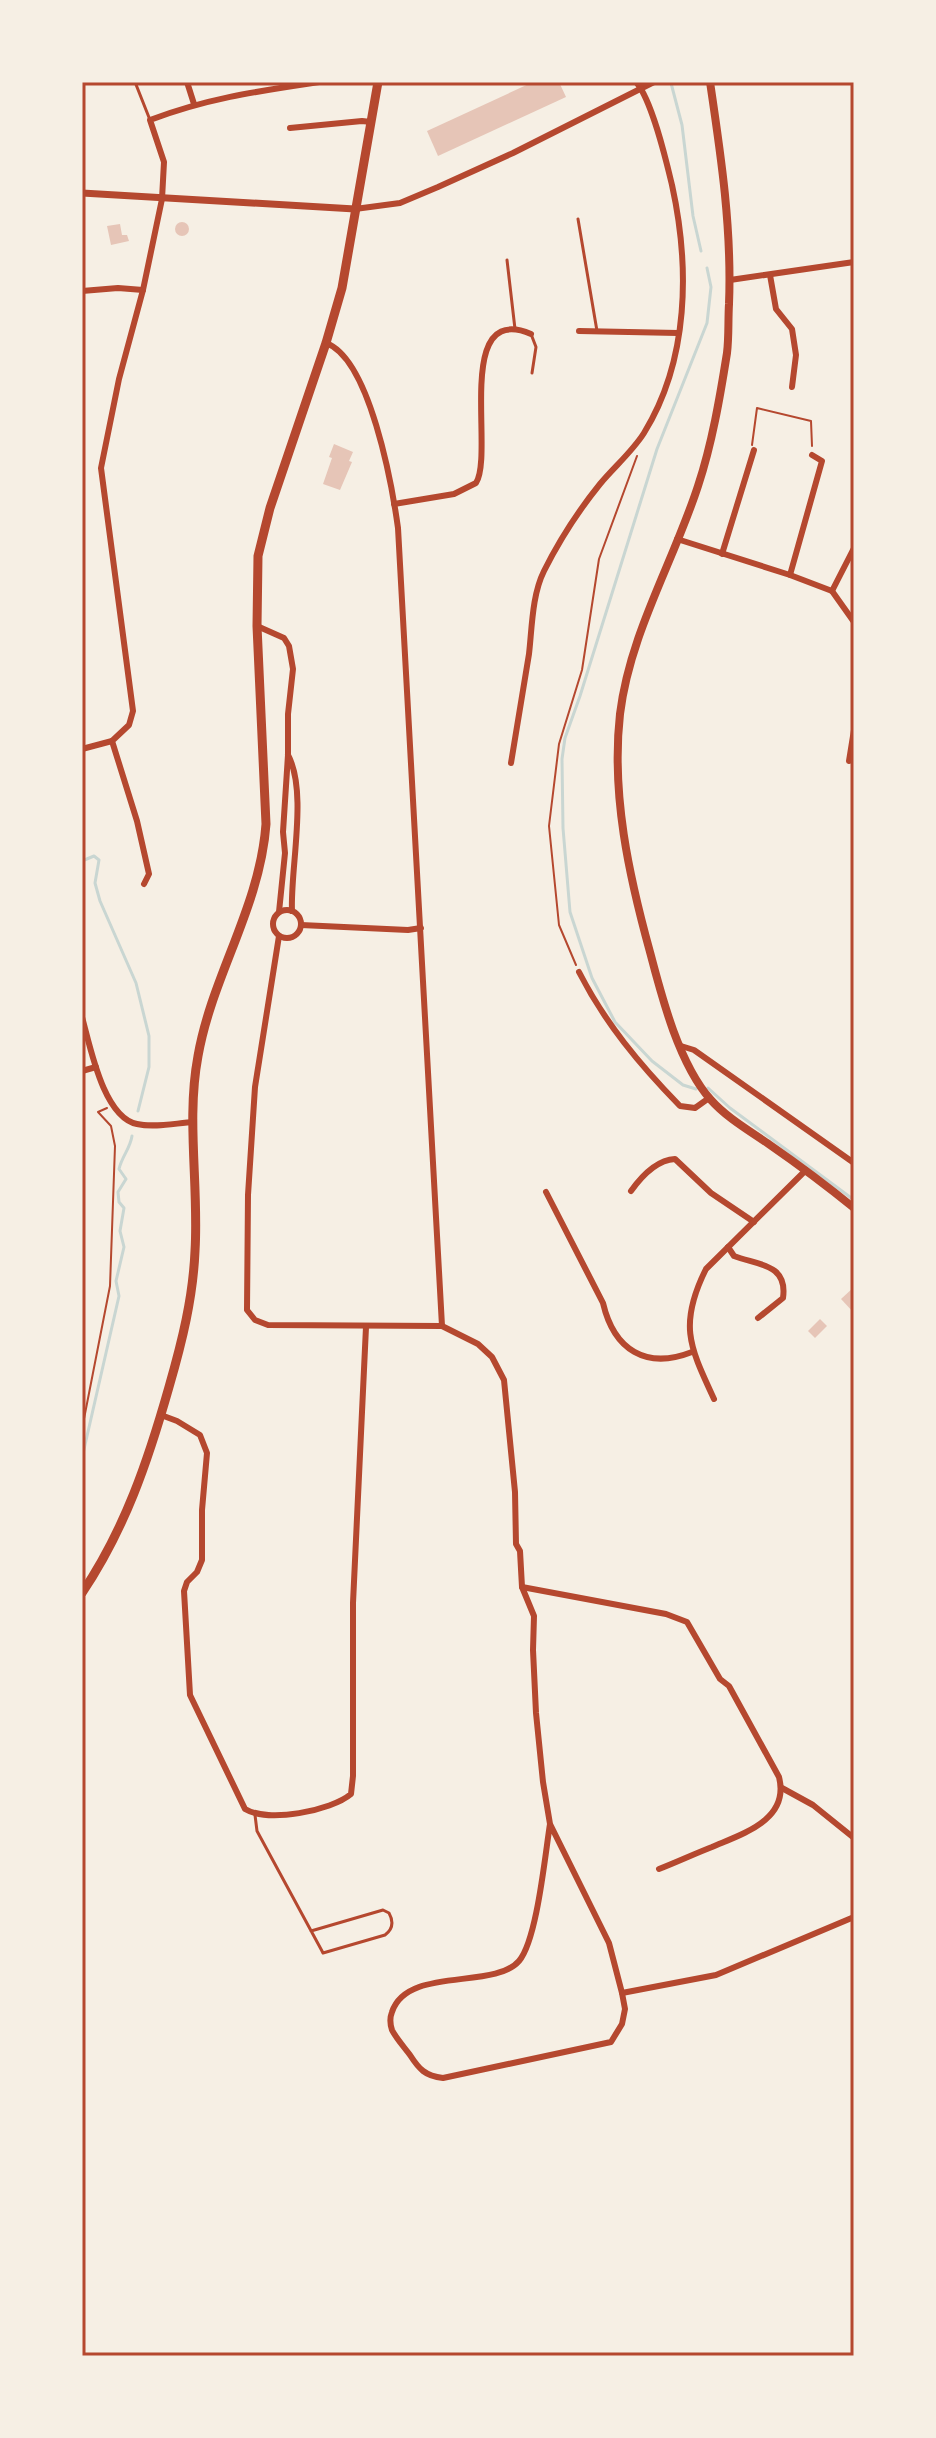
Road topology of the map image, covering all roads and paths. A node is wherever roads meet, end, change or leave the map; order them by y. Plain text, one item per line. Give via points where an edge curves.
1 (135, 82) edge
2 (187, 82) edge
3 (319, 82) edge
4 (378, 82) edge
5 (654, 82) edge
6 (710, 82) edge
7 (638, 85) edge
8 (194, 104) junction
9 (150, 120) junction
10 (371, 122) junction
11 (290, 128) dead end
12 (82, 193) edge
13 (162, 199) junction
14 (355, 209) junction
15 (578, 219) dead end
16 (507, 260) dead end
17 (854, 262) edge
18 (770, 275) junction
19 (730, 280) junction
20 (143, 290) junction
21 (82, 291) edge
22 (515, 329) junction
23 (579, 331) dead end
24 (597, 331) junction
25 (678, 333) junction
26 (531, 334) joint
27 (326, 343) junction
28 (532, 373) dead end
29 (792, 387) dead end
30 (643, 435) junction
31 (754, 450) joint
32 (812, 455) joint
33 (394, 504) junction
34 (677, 539) junction
35 (854, 548) edge
36 (722, 554) junction
37 (790, 575) junction
38 (832, 591) junction
39 (854, 622) edge
40 (257, 626) junction
41 (854, 730) edge
42 (112, 741) junction
43 (82, 749) edge
44 (288, 755) junction
45 (849, 761) dead end
46 (511, 763) dead end
47 (144, 884) dead end
48 (292, 911) junction
49 (279, 912) junction
50 (301, 925) junction
51 (421, 928) junction
52 (279, 936) junction
53 (579, 972) joint
54 (82, 1017) edge
55 (681, 1046) junction
56 (96, 1067) junction
57 (82, 1071) edge
58 (107, 1097) junction
59 (709, 1098) junction
60 (194, 1122) junction
61 (854, 1163) edge
62 (806, 1170) junction
63 (631, 1191) dead end
64 (546, 1192) dead end
65 (854, 1208) edge
66 (754, 1222) junction
67 (728, 1247) junction
68 (758, 1318) dead end
69 (442, 1326) junction
70 (366, 1327) junction
71 (692, 1352) junction
72 (714, 1399) dead end
73 (161, 1415) junction
74 (82, 1429) edge
75 (522, 1587) junction
76 (82, 1593) edge
77 (782, 1788) junction
78 (255, 1814) junction
79 (550, 1824) junction
80 (854, 1838) edge
81 (659, 1869) dead end
82 (854, 1917) edge
83 (311, 1931) junction
84 (622, 1993) junction

1 - 9 lane
2 - 8 street
3 - 8 street
4 - 10 main road
5 - 7 street
6 - 19 main road via 726,189
7 - 14 street via 438,187 400,203
7 - 25 street via 667,164 681,235 684,293
8 - 9 street
9 - 13 street via 164,162
10 - 11 street
10 - 14 main road
12 - 13 street
13 - 14 street
13 - 20 street
14 - 27 main road via 342,288
15 - 24 lane
16 - 22 lane
17 - 18 street
18 - 19 street
18 - 29 street via 776,309 792,329
19 - 34 main road via 727,350 714,418 699,485
20 - 21 street
20 - 42 street via 101,468 133,711 129,725
22 - 26 street
22 - 33 street via 490,340 484,356 483,464 476,483 454,494
23 - 24 street
24 - 25 street
25 - 30 street via 667,385
26 - 28 lane via 536,347
27 - 33 street via 348,357 359,378
27 - 40 main road via 262,535
30 - 46 street via 580,511 543,574
30 - 53 path via 599,559 582,670 559,744 549,826 559,925
31 - 32 path via 757,408 811,421
31 - 36 street
32 - 37 street via 822,461
33 - 51 street
34 - 36 street
34 - 55 main road via 631,659 620,711 618,784 642,922
35 - 38 street
36 - 37 street
37 - 38 street
38 - 39 street
40 - 44 street via 284,638 293,658
40 - 60 main road via 264,844 254,892 204,1024
41 - 45 street
42 - 43 street
42 - 47 street via 149,874
44 - 48 street via 297,790
44 - 49 street
48 - 49 street
48 - 50 street
49 - 52 street via 273,922
50 - 51 street
50 - 52 street via 292,937
51 - 69 street
52 - 70 street via 255,1087 247,1310 268,1325
53 - 59 street via 613,1030 680,1106 695,1108
54 - 56 street
55 - 59 main road
55 - 61 street
56 - 57 street
56 - 58 street
58 - 60 street via 132,1123
58 - 74 path via 108,1108 98,1112 111,1126 115,1146 110,1286
59 - 62 main road
60 - 73 main road via 192,1290
62 - 65 main road
62 - 66 street
63 - 66 street via 641,1177 675,1159 711,1193
64 - 71 street via 623,1344 646,1358 674,1359
66 - 67 street
67 - 68 street via 734,1256 764,1263 783,1282 783,1298
67 - 71 street via 706,1269 696,1290 689,1327
69 - 70 street
69 - 75 street via 478,1344 504,1380
70 - 78 street via 353,1603 351,1794 327,1807
71 - 72 street
73 - 76 main road via 129,1511
73 - 78 street via 200,1435 207,1453 202,1560 184,1591 190,1695 242,1806
75 - 77 street via 687,1622 729,1686
75 - 79 street via 534,1616 536,1713
77 - 80 street
77 - 81 street via 775,1808 756,1829
78 - 83 lane via 257,1831
79 - 84 street via 609,1943
79 - 84 street via 530,1937 519,1962 500,1972 413,1990 393,2008 392,2029 422,2072 443,2078 611,2042 622,2024
82 - 84 street via 716,1975
83 - 83 lane via 383,1910 393,1924 385,1935 328,1953

